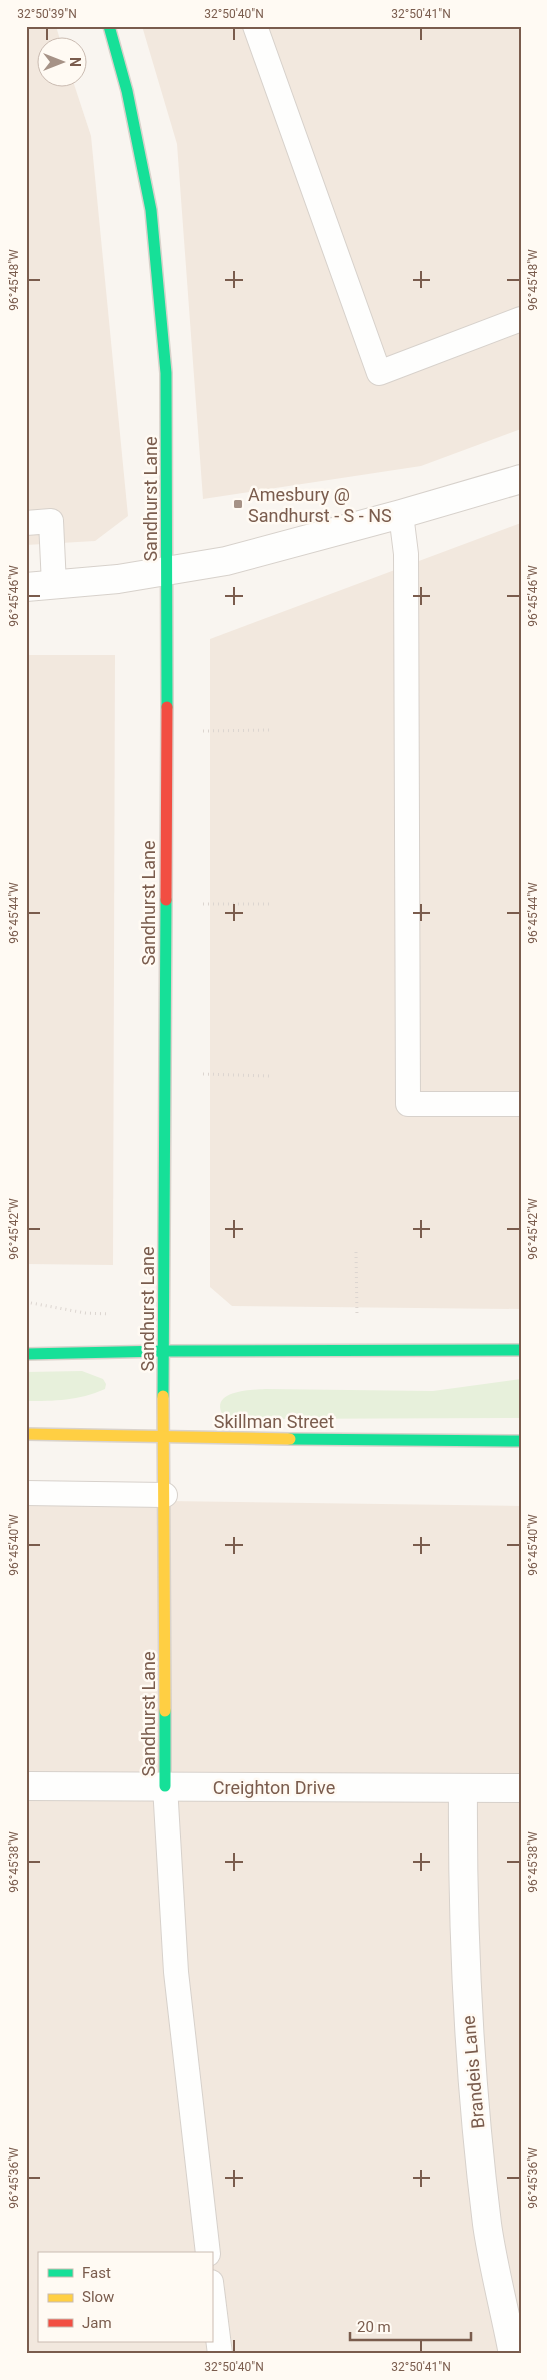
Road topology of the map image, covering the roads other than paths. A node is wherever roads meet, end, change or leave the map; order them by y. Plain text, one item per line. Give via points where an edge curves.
1 (109, 26) edge
2 (255, 26) edge
3 (521, 319) edge
4 (521, 479) edge
5 (401, 514) junction
6 (26, 523) edge
7 (168, 572) junction
8 (54, 585) junction
9 (26, 587) edge
10 (521, 1104) edge
11 (521, 1350) edge
12 (165, 1351) junction
13 (26, 1354) edge
14 (26, 1434) edge
15 (165, 1438) junction
16 (521, 1441) edge
17 (26, 1493) edge
18 (165, 1495) junction
19 (26, 1786) edge
20 (166, 1786) junction
21 (463, 1788) junction
22 (521, 1788) edge
23 (208, 2252) edge
24 (212, 2290) edge
25 (220, 2354) edge
26 (514, 2354) edge

1 - 7 street, Sandhurst Lane via 127,91 151,210 166,373
2 - 3 lane via 379,373
4 - 5 street
5 - 7 street via 226,561
5 - 10 lane via 406,554 408,1104
6 - 8 lane via 52,521
7 - 8 street
7 - 12 street, Sandhurst Lane
8 - 9 street
11 - 12 street
12 - 13 street
12 - 15 street, Sandhurst Lane
14 - 15 street, Skillman Street
15 - 16 street, Skillman Street
15 - 18 street, Sandhurst Lane
17 - 18 lane
18 - 20 street, Sandhurst Lane
19 - 20 street, Creighton Drive
20 - 21 street, Creighton Drive
20 - 23 lane via 176,1972
21 - 22 street, Creighton Drive
21 - 26 street, Brandeis Lane via 462,1870 469,2047 487,2226
24 - 25 lane

